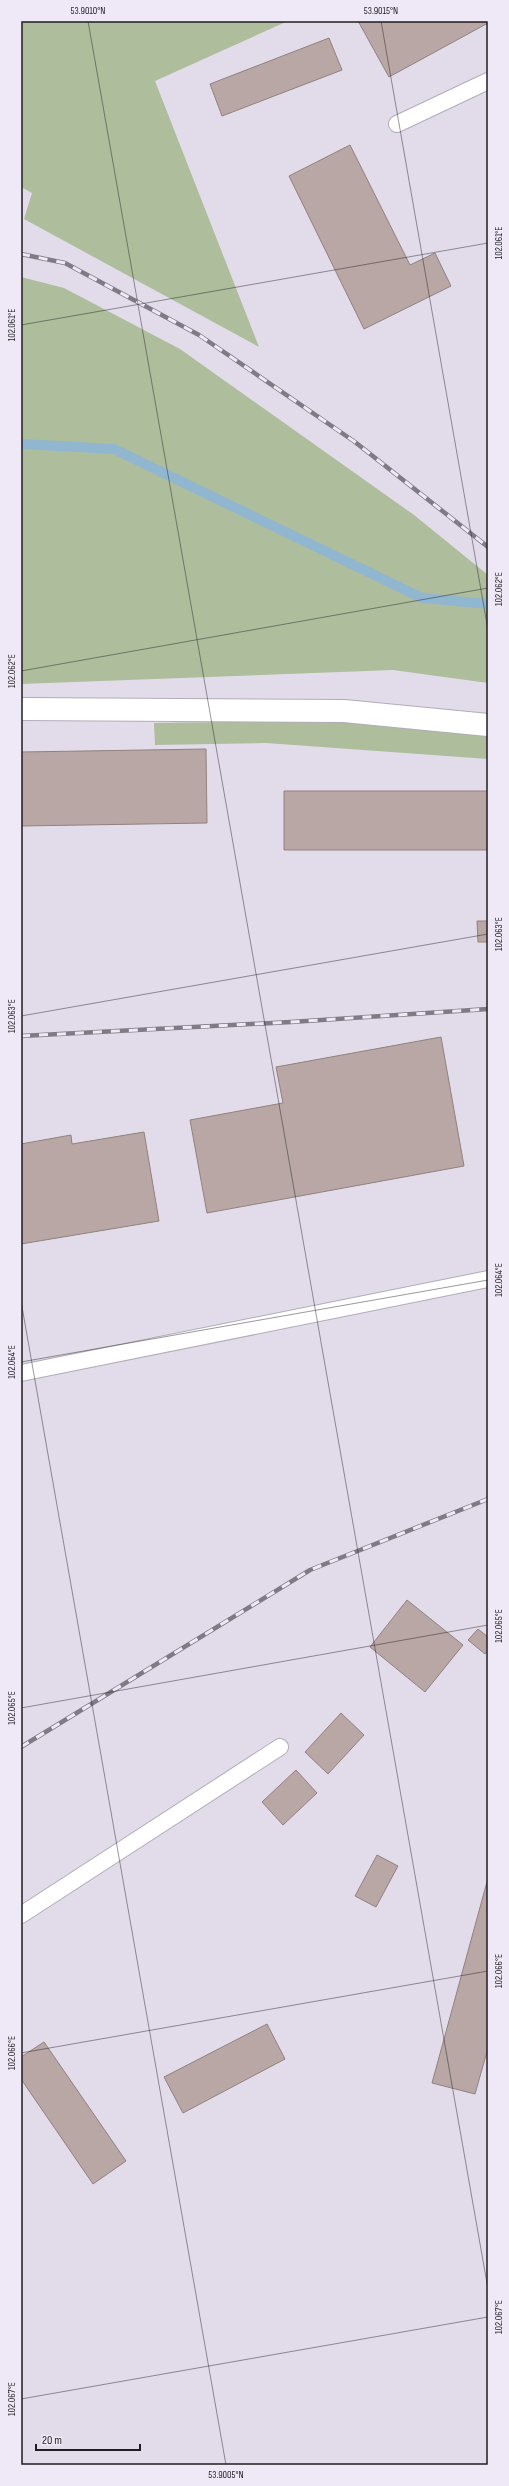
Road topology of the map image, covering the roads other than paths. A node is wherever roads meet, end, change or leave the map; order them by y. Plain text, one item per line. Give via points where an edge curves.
1 (488, 81) edge
2 (397, 124) dead end
3 (21, 709) edge
4 (488, 725) edge
5 (488, 1279) edge
6 (21, 1373) edge
7 (280, 1748) dead end
8 (21, 1915) edge

1 - 2 lane
3 - 4 street via 344,711
5 - 6 lane
7 - 8 lane

